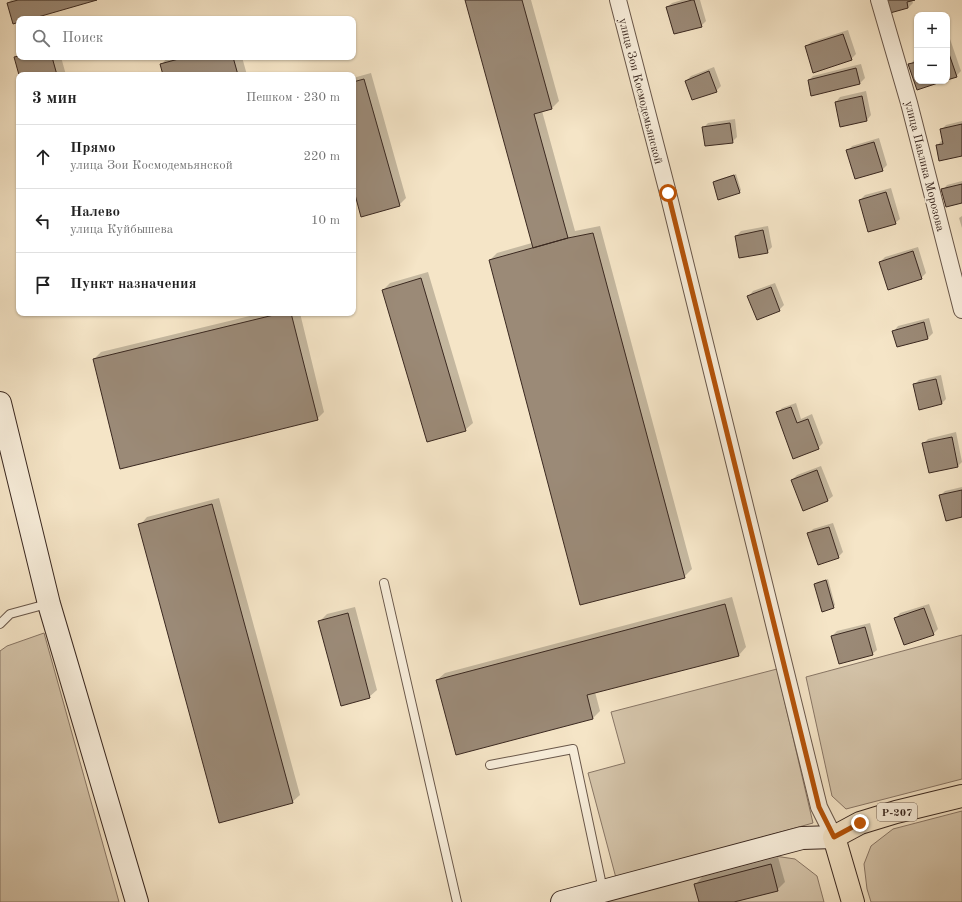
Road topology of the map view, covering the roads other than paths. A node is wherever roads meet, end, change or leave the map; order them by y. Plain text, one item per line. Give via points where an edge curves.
1 (618, 0) edge
2 (879, 0) edge
3 (962, 310) edge
4 (0, 403) edge
5 (384, 583) dead end
6 (49, 604) junction
7 (0, 624) edge
8 (490, 765) dead end
9 (962, 796) edge
10 (834, 837) junction
11 (604, 891) junction
12 (137, 902) edge
13 (457, 902) edge
14 (562, 902) edge
15 (853, 902) edge

1 - 10 street, улица Зои Космодемьянской via 819,807
2 - 3 street, улица Павлика Морозова via 909,103
4 - 6 main road
5 - 13 lane
6 - 7 lane via 10,614
6 - 12 main road
8 - 11 lane via 573,749
9 - 10 main road, Р-207 via 860,823
10 - 11 main road via 802,838
10 - 15 main road, улица Зои Космодемьянской
11 - 14 main road

